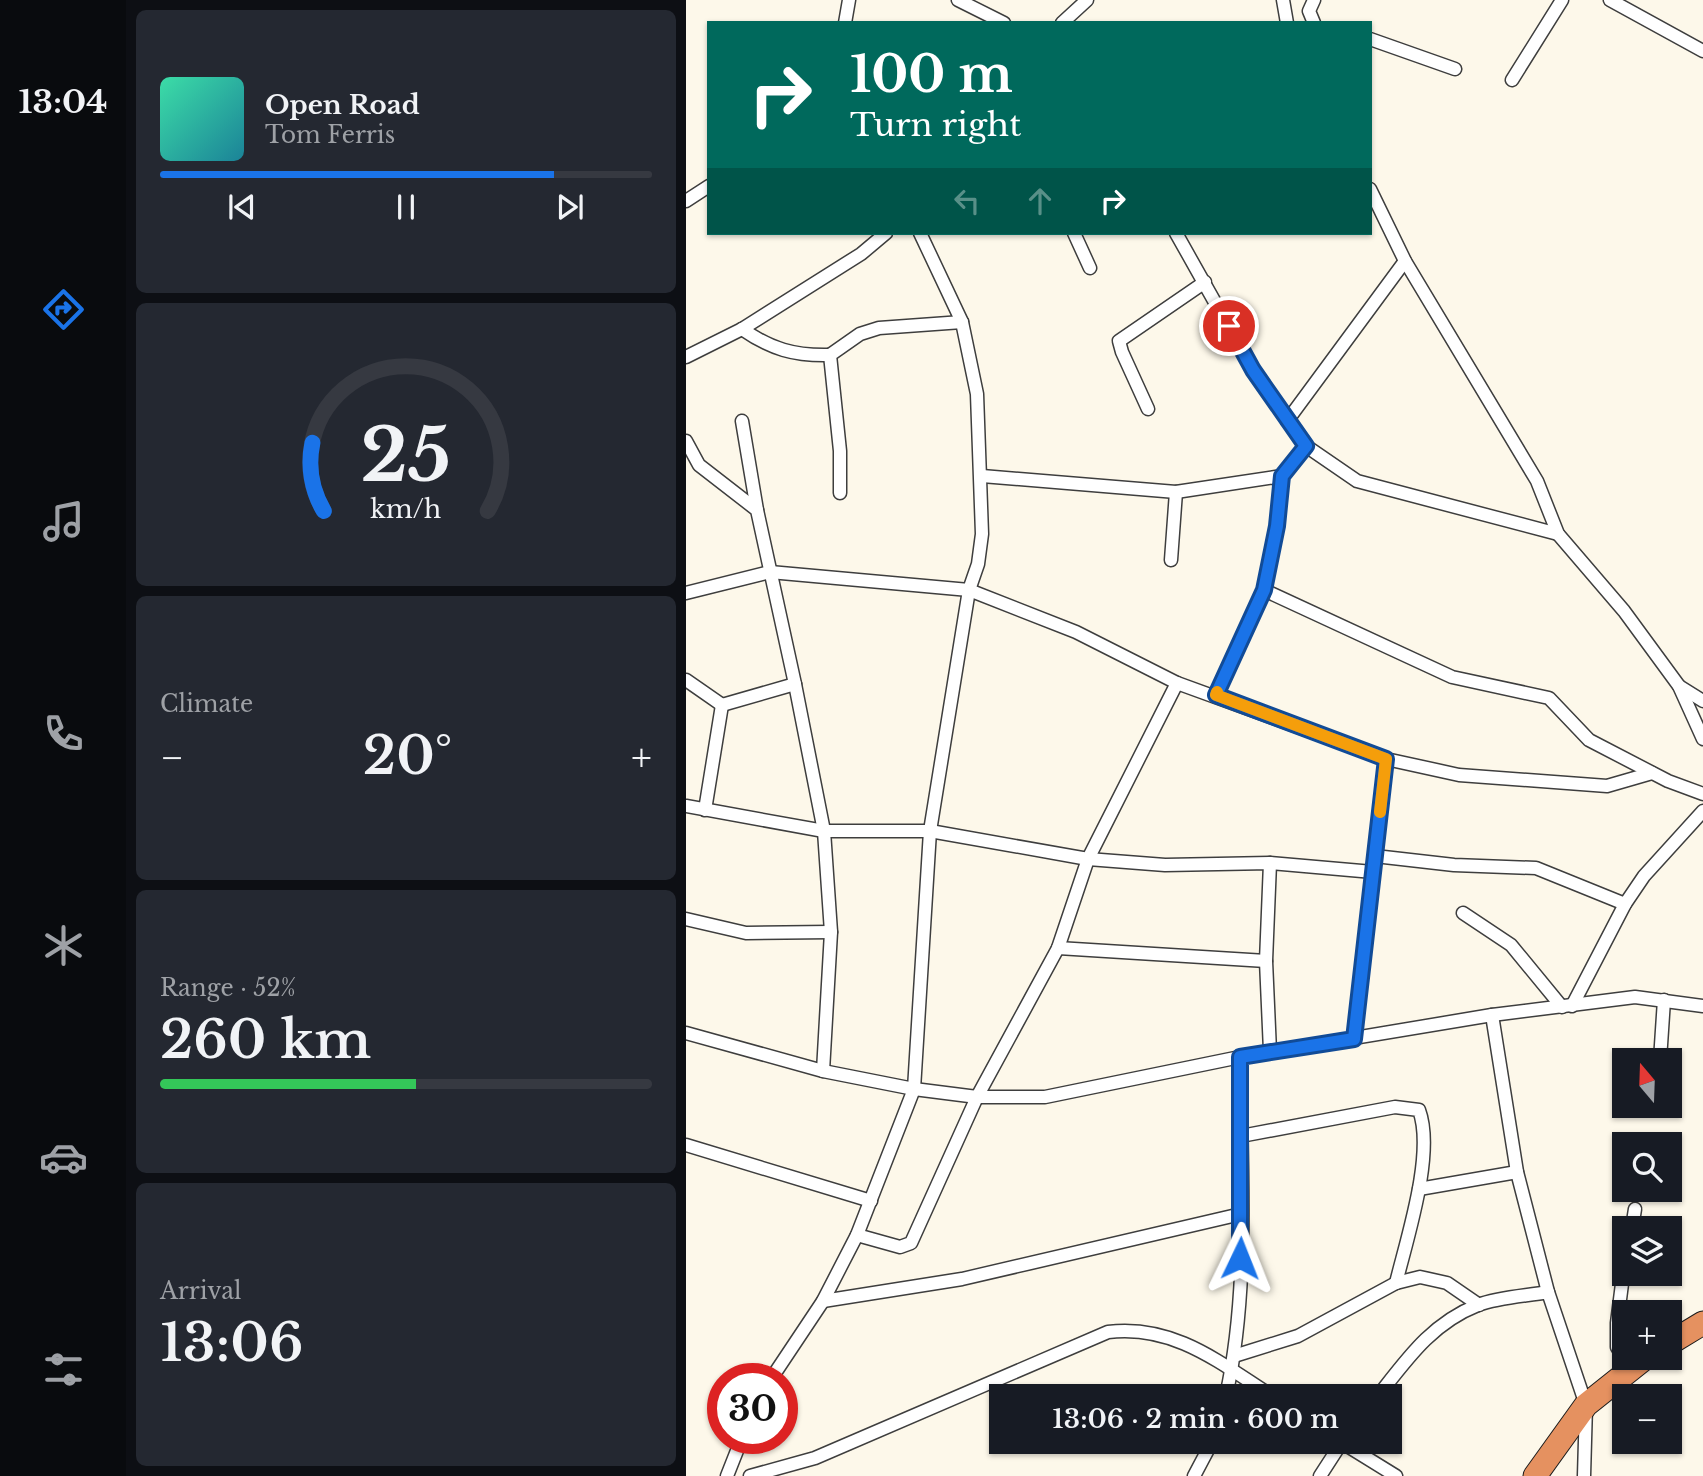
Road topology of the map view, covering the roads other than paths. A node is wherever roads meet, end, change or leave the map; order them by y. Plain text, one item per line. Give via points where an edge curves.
1 (849, 0) edge
2 (958, 0) edge
3 (1087, 0) edge
4 (1283, 0) edge
5 (1314, 0) edge
6 (1562, 0) edge
7 (1610, 0) edge
8 (845, 21) edge
9 (1000, 21) edge
10 (1064, 21) edge
11 (1287, 21) edge
12 (1313, 21) edge
13 (1372, 40) edge
14 (1703, 51) edge
15 (1455, 69) dead end
16 (1512, 80) dead end
17 (707, 188) edge
18 (1372, 193) edge
19 (686, 201) edge
20 (884, 235) edge
21 (921, 235) edge
22 (1075, 235) edge
23 (1177, 235) edge
24 (1405, 261) junction
25 (1090, 268) dead end
26 (1205, 282) junction
27 (961, 322) junction
28 (742, 329) junction
29 (830, 355) junction
30 (686, 357) edge
31 (1148, 409) dead end
32 (743, 421) dead end
33 (1287, 421) junction
34 (686, 441) edge
35 (1306, 446) junction
36 (982, 476) junction
37 (1282, 476) junction
38 (1176, 492) junction
39 (839, 494) dead end
40 (757, 510) junction
41 (1558, 534) junction
42 (1171, 560) dead end
43 (770, 572) junction
44 (969, 590) junction
45 (1264, 590) junction
46 (686, 593) edge
47 (686, 680) edge
48 (1177, 683) junction
49 (795, 684) junction
50 (1679, 685) junction
51 (1216, 695) junction
52 (1703, 701) edge
53 (722, 705) junction
54 (1703, 739) edge
55 (1386, 759) junction
56 (1652, 773) junction
57 (1703, 793) edge
58 (686, 806) edge
59 (705, 810) junction
60 (1703, 811) edge
61 (824, 831) junction
62 (930, 831) junction
63 (1375, 856) junction
64 (1088, 859) junction
65 (1270, 863) junction
66 (1373, 872) junction
67 (1625, 904) junction
68 (1463, 913) dead end
69 (686, 919) edge
70 (831, 932) junction
71 (1058, 948) junction
72 (1266, 961) junction
73 (1664, 1000) junction
74 (1703, 1006) edge
75 (1567, 1007) junction
76 (1492, 1015) junction
77 (686, 1032) edge
78 (1354, 1039) junction
79 (1661, 1048) edge
80 (1270, 1051) junction
81 (1240, 1057) junction
82 (823, 1071) junction
83 (914, 1089) junction
84 (977, 1097) junction
85 (1241, 1136) junction
86 (686, 1145) edge
87 (1517, 1172) junction
88 (1419, 1189) junction
89 (871, 1201) junction
90 (1635, 1209) dead end
91 (1241, 1214) junction
92 (1634, 1216) edge
93 (857, 1235) junction
94 (1396, 1283) junction
95 (1548, 1292) junction
96 (823, 1301) junction
97 (1479, 1305) junction
98 (1703, 1323) edge
99 (1682, 1336) edge
100 (1234, 1356) junction
101 (782, 1363) edge
102 (1628, 1370) edge
103 (1232, 1371) junction
104 (1229, 1384) edge
105 (1253, 1384) edge
106 (1387, 1384) edge
107 (1586, 1405) junction
108 (736, 1454) edge
109 (1206, 1454) edge
110 (1334, 1454) edge
111 (1361, 1454) edge
112 (727, 1476) edge
113 (750, 1476) edge
114 (1194, 1476) edge
115 (1320, 1476) edge
116 (1396, 1476) edge
117 (1535, 1476) edge
118 (1584, 1476) edge

1 - 8 street
2 - 9 street
3 - 10 street
4 - 11 street
5 - 12 street via 1309,11
6 - 16 street
7 - 14 street
13 - 15 street
17 - 19 street
18 - 24 street
20 - 28 street
21 - 27 street
22 - 25 street
23 - 26 street
24 - 33 street
24 - 41 street via 1537,481
26 - 31 street via 1119,341
26 - 33 street
27 - 29 street via 879,328 860,334
27 - 36 street via 977,394
28 - 29 street via 774,349 799,356
28 - 30 street
29 - 39 street via 840,451
32 - 40 street
33 - 35 street
34 - 40 street via 699,465
35 - 37 street
35 - 41 street via 1357,481
36 - 38 street
36 - 44 street via 982,548
37 - 38 street
37 - 45 street
38 - 42 street
40 - 43 street
41 - 50 street
43 - 44 street
43 - 46 street
43 - 49 street
44 - 48 street via 1076,632
44 - 62 street
45 - 51 street
45 - 56 street via 1452,677 1549,698 1589,740
47 - 53 street
48 - 51 street
48 - 64 street
49 - 53 street
49 - 61 street
50 - 52 street
50 - 54 street
51 - 55 street
53 - 59 street
55 - 56 street via 1459,775 1607,786
55 - 63 street
56 - 57 street
58 - 59 street
59 - 61 street
60 - 67 street
61 - 62 street
61 - 70 street
62 - 64 street
62 - 83 street
63 - 66 street
63 - 67 street via 1536,868
64 - 65 street via 1165,865
64 - 71 street
65 - 66 street
65 - 72 street
66 - 78 street
67 - 75 street
68 - 75 street via 1511,945
69 - 70 street via 746,933
70 - 82 street
71 - 72 street
71 - 84 street
72 - 80 street
73 - 74 street
73 - 75 street via 1635,997
73 - 79 street
75 - 76 street
76 - 78 street
76 - 87 street
77 - 82 street
78 - 80 street
80 - 81 street
81 - 84 street via 1045,1097
81 - 85 street
82 - 83 street
83 - 84 street
83 - 89 street
84 - 93 street via 911,1243 900,1247
85 - 88 street via 1410,1107 1419,1110 1424,1122
85 - 91 street
86 - 89 street
87 - 88 street
87 - 95 street
88 - 94 street
89 - 93 street
90 - 92 street
91 - 96 street via 962,1279
91 - 100 street
93 - 96 street
94 - 97 street via 1420,1277 1435,1279
94 - 100 street via 1298,1336
95 - 97 street
95 - 107 street
96 - 101 street
97 - 106 street via 1423,1338
98 - 99 highway
100 - 103 street
102 - 107 highway
103 - 104 street
103 - 105 street
103 - 113 street via 1199,1348 1175,1340 1128,1329 1108,1332 815,1458
107 - 117 highway
107 - 118 street
108 - 112 street
109 - 114 street
110 - 115 street
111 - 116 street

